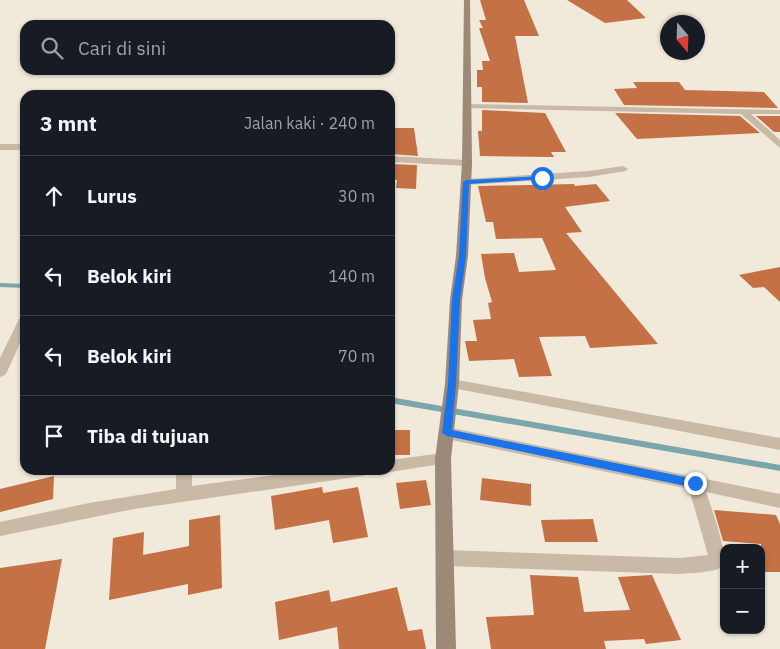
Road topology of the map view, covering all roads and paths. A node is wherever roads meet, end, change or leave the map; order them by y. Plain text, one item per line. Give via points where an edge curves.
1 (467, 0) edge
2 (468, 106) junction
3 (743, 111) junction
4 (780, 112) edge
5 (780, 144) edge
6 (0, 147) edge
7 (20, 147) edge
8 (395, 159) edge
9 (467, 162) junction
10 (623, 169) dead end
11 (466, 182) junction
12 (20, 330) edge
13 (0, 372) edge
14 (452, 384) junction
15 (447, 427) junction
16 (780, 444) edge
17 (443, 459) junction
18 (395, 465) edge
19 (184, 475) edge
20 (325, 475) edge
21 (695, 483) junction
22 (184, 494) junction
23 (780, 501) edge
24 (0, 530) edge
25 (445, 558) junction
26 (446, 649) edge

1 - 2 street
2 - 3 street
2 - 9 street
3 - 4 street
3 - 5 street
6 - 7 street
8 - 9 street
9 - 11 street
10 - 11 street
11 - 14 street
12 - 13 street
14 - 15 street
14 - 16 street
15 - 17 street
15 - 21 street
17 - 18 street
17 - 25 street
19 - 22 street
20 - 22 street
21 - 23 street
21 - 25 street via 718,558 715,562 679,566
22 - 24 street
25 - 26 street

